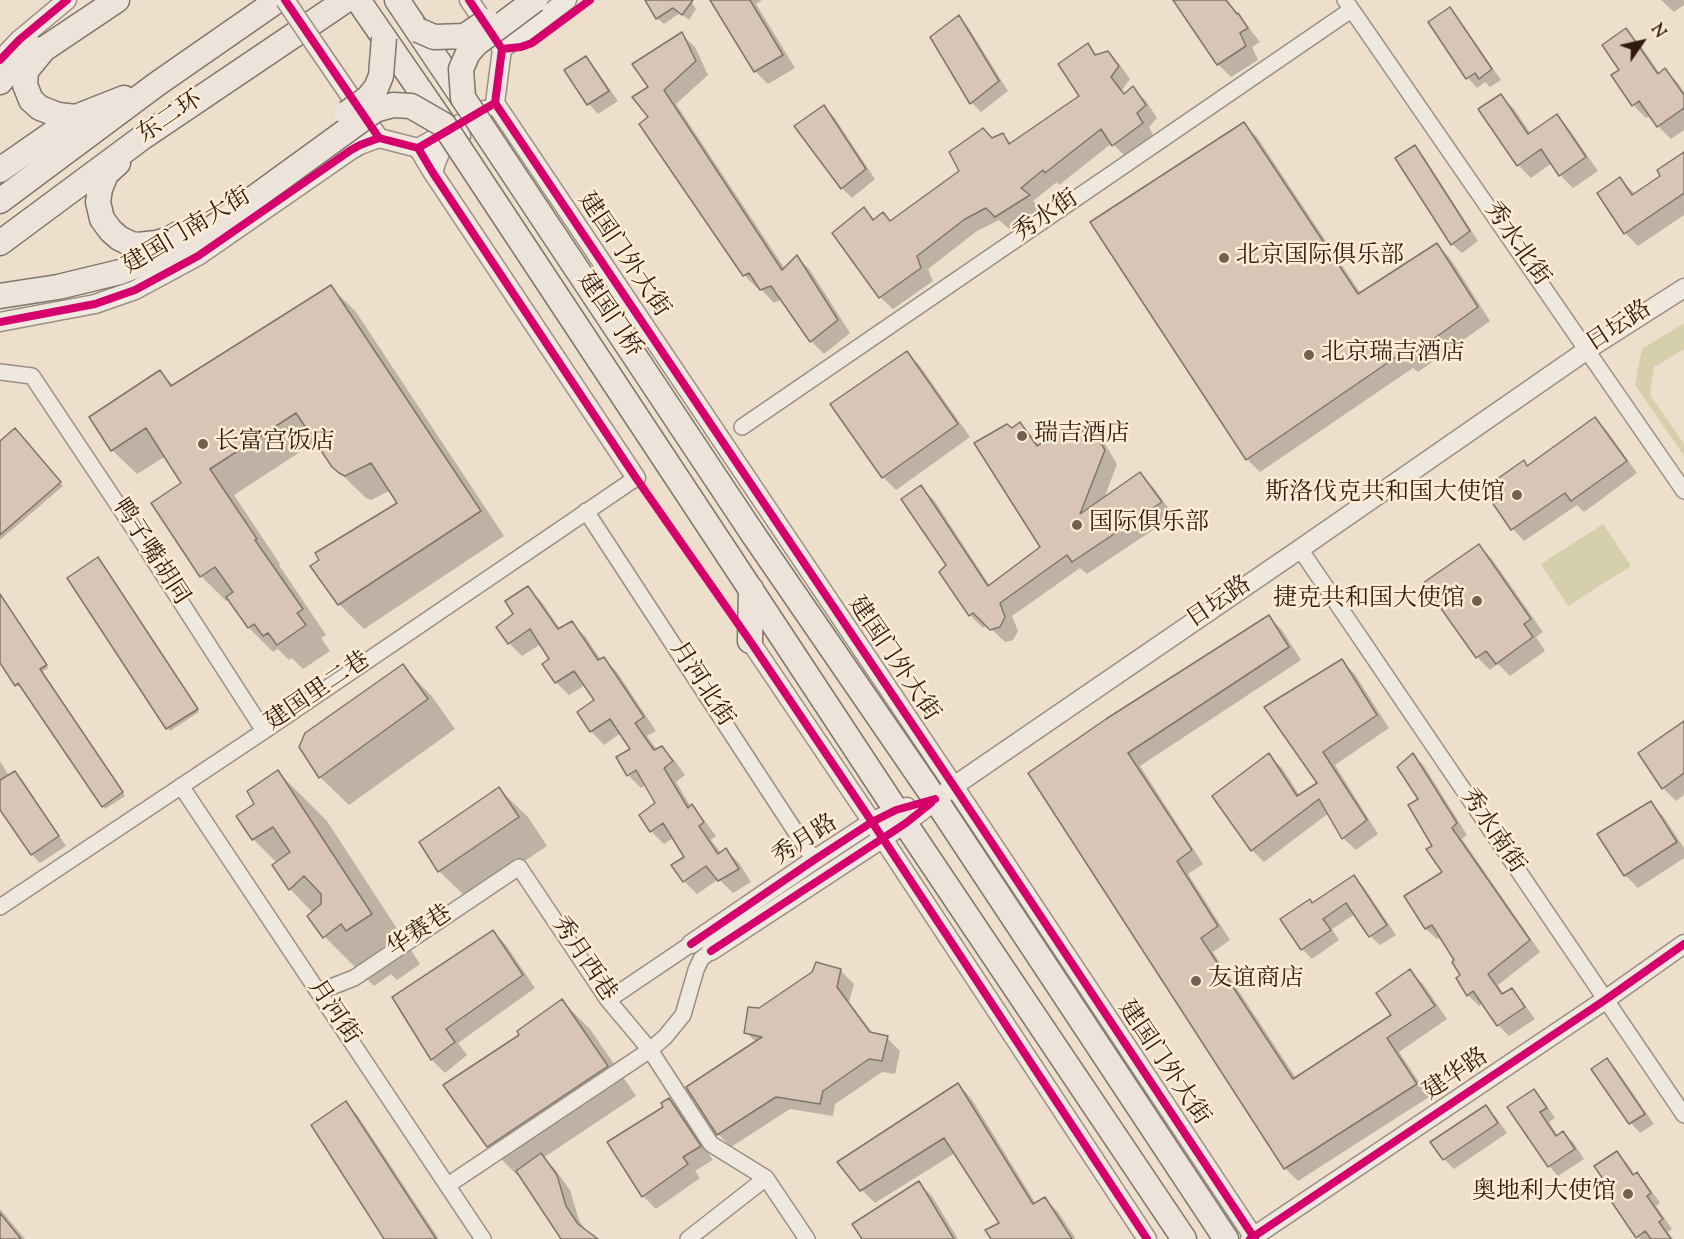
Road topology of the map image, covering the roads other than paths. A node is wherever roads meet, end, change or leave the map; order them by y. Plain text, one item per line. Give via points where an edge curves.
1 (67, 0) edge
2 (97, 0) edge
3 (117, 0) edge
4 (278, 0) edge
5 (285, 0) edge
6 (346, 0) edge
7 (358, 0) edge
8 (397, 0) edge
9 (469, 0) edge
10 (515, 0) edge
11 (535, 0) edge
12 (567, 0) edge
13 (1348, 5) edge
14 (418, 30) junction
15 (52, 38) junction
16 (384, 38) junction
17 (502, 49) junction
18 (0, 60) edge
19 (0, 82) edge
20 (157, 84) junction
21 (463, 98) junction
22 (495, 104) junction
23 (76, 117) junction
24 (507, 121) junction
25 (444, 125) junction
26 (143, 137) junction
27 (379, 138) junction
28 (418, 148) junction
29 (0, 170) edge
30 (433, 173) junction
31 (0, 201) edge
32 (192, 234) junction
33 (0, 243) edge
34 (1684, 288) edge
35 (0, 296) edge
36 (0, 322) edge
37 (1587, 350) junction
38 (0, 372) edge
39 (742, 427) dead end
40 (636, 478) joint
41 (1684, 491) edge
42 (586, 511) junction
43 (753, 534) joint
44 (1300, 549) junction
45 (751, 589) junction
46 (750, 641) joint
47 (264, 731) junction
48 (181, 786) junction
49 (945, 793) junction
50 (901, 817) junction
51 (872, 822) junction
52 (882, 839) junction
53 (814, 860) junction
54 (519, 867) joint
55 (0, 907) edge
56 (691, 944) joint
57 (1684, 944) edge
58 (711, 951) joint
59 (318, 992) junction
60 (608, 1000) junction
61 (1605, 1000) junction
62 (650, 1050) junction
63 (1684, 1115) edge
64 (766, 1178) junction
65 (448, 1185) junction
66 (1253, 1238) edge
67 (483, 1239) edge
68 (688, 1239) edge
69 (807, 1239) edge
70 (1147, 1239) edge
71 (1184, 1239) edge
72 (1226, 1239) edge

1 - 18 street
2 - 15 highway
3 - 15 highway
4 - 20 highway, 东二环
5 - 27 street, bridge
6 - 26 highway, 东二环
7 - 16 highway
8 - 14 highway
9 - 17 street
10 - 14 highway, bridge via 465,36 434,37
11 - 21 highway, bridge via 468,53 461,69
12 - 17 street
13 - 37 street, 秀水北街
13 - 39 street, 秀水街
14 - 21 highway, 建国门桥, bridge
15 - 19 highway
15 - 23 highway via 26,71 25,84 31,100 40,108
16 - 25 highway, 建国门桥, bridge
16 - 32 highway, bridge via 381,76 368,98
17 - 22 street
20 - 23 highway
20 - 31 highway, 东二环
21 - 43 highway, 建国门桥, bridge
22 - 24 street, 建国门外大街
22 - 28 street
23 - 29 highway
24 - 30 street via 492,120 443,147
24 - 49 street, 建国门外大街
25 - 32 highway, bridge via 411,106 375,110
25 - 45 highway, 建国门桥, bridge
26 - 32 highway via 106,174 98,202 102,219 119,238 131,244 156,243
26 - 33 highway, 东二环
27 - 28 street
27 - 36 street, 建国门南大街 via 351,150 198,256 135,290 95,304
28 - 30 street
30 - 40 street
32 - 35 highway via 185,247 120,272
34 - 37 street, 日坛路
37 - 41 street, 秀水北街
37 - 44 street, 日坛路
38 - 47 street, 鸭子嘴胡同 via 32,376
40 - 42 street, 建国里二巷
42 - 47 street, 建国里二巷
42 - 53 street, 月河北街
43 - 49 highway, 建国门外大街
44 - 49 street, 日坛路
44 - 61 street, 秀水南街
45 - 46 highway
45 - 50 highway
46 - 51 street
47 - 48 street, 建国里二巷
48 - 55 street, 建国里二巷
48 - 59 street, 月河街
49 - 50 street, 秀月路
49 - 66 street, 建国门外大街
49 - 72 highway, 建国门外大街
50 - 51 street, 秀月路
50 - 52 street, 秀月路
50 - 71 highway
51 - 52 street
51 - 53 street, 秀月路
52 - 58 street, 秀月路
52 - 70 street
53 - 56 street, 秀月路
54 - 59 street, 华赛巷 via 354,978
54 - 60 street, 秀月西巷
56 - 60 street, 秀月路
57 - 61 street, 建华路
58 - 62 street via 696,970 683,1015
59 - 65 street, 月河街
60 - 62 street, 秀月西巷
61 - 63 street, 秀水南街
61 - 66 street, 建华路
62 - 64 street, 秀月西巷 via 711,1144
62 - 65 street
64 - 68 street
64 - 69 street
65 - 67 street, 月河街

